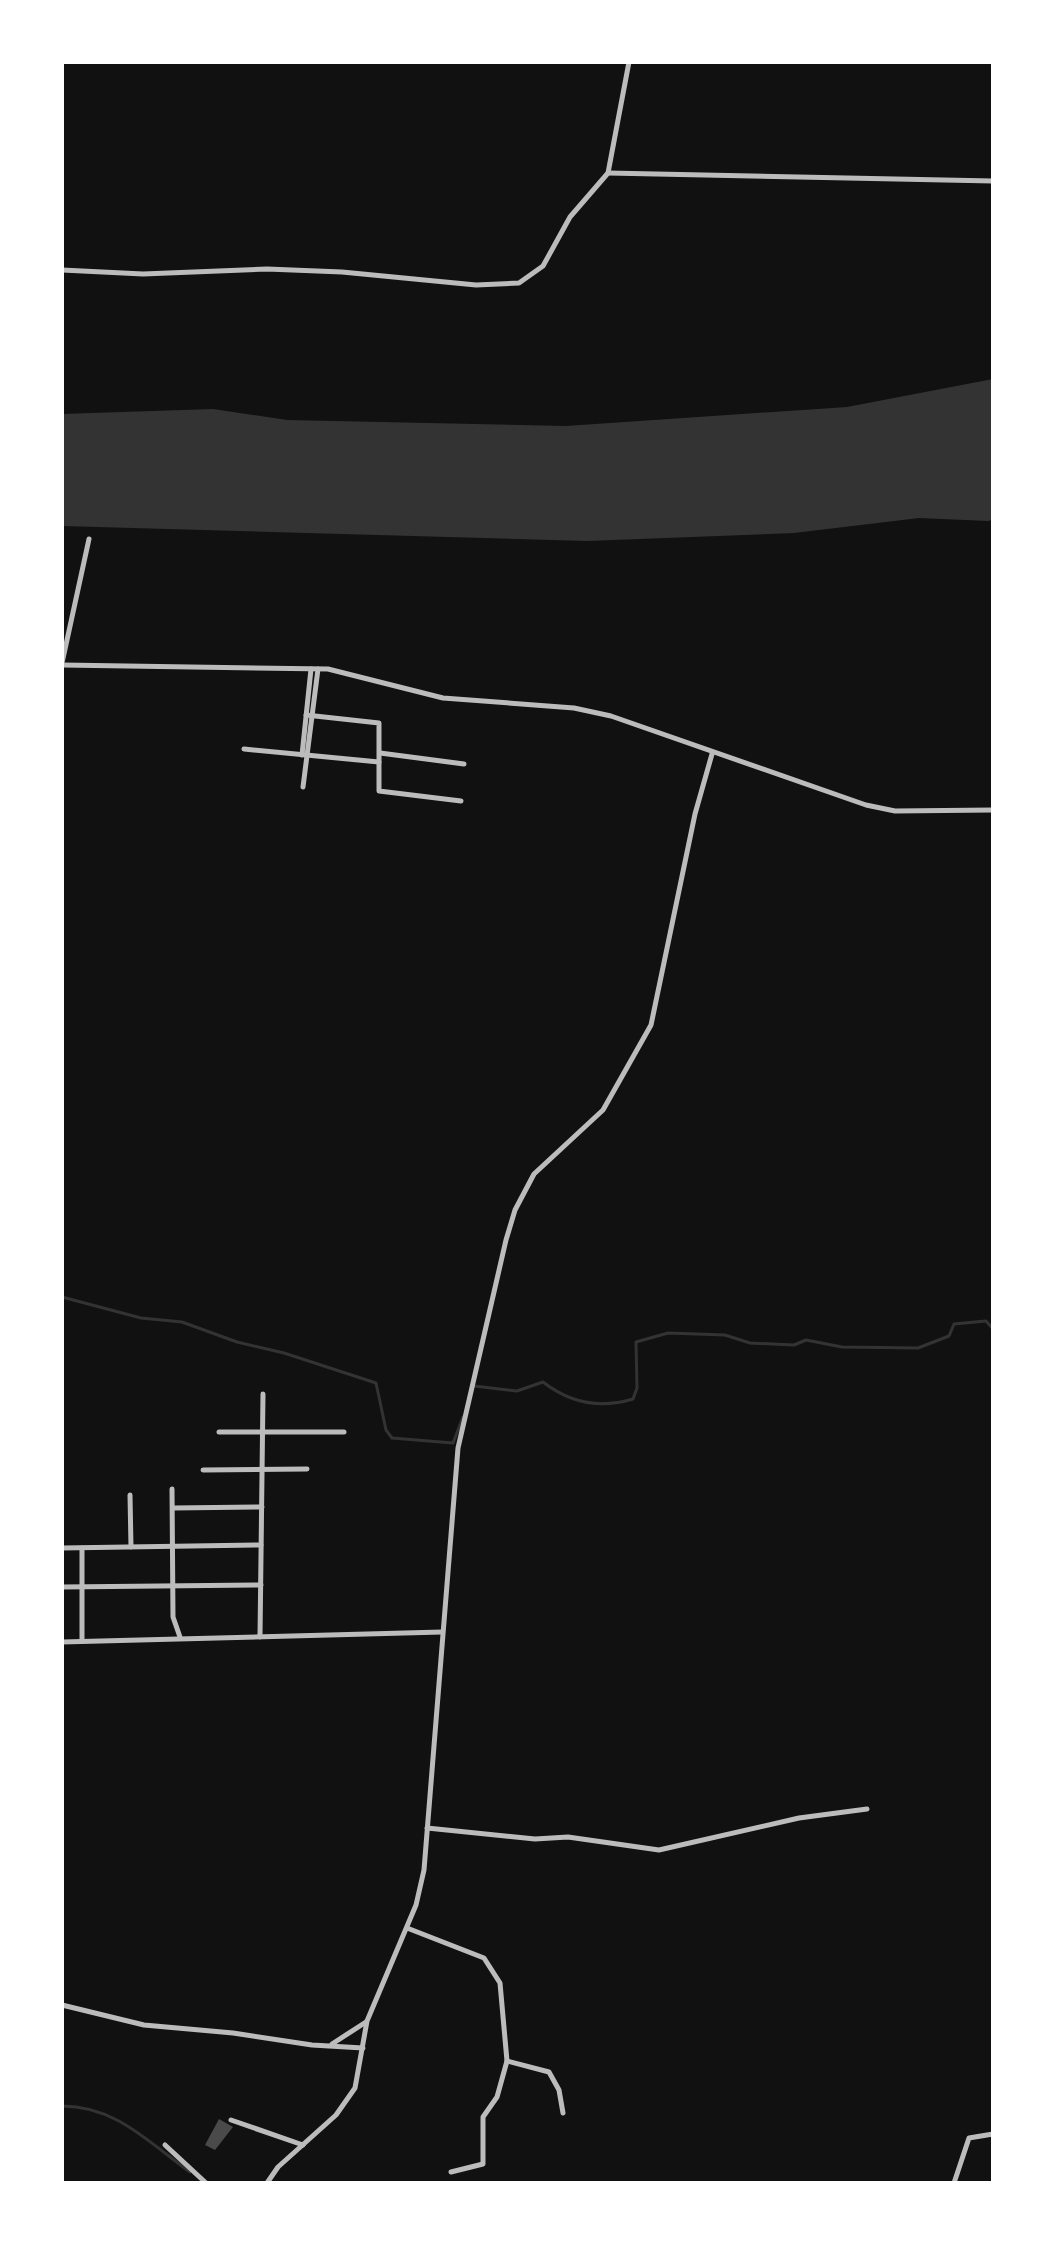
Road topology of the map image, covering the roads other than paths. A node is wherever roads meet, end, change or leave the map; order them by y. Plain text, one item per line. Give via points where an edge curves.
1 (629, 62) edge
2 (608, 173) junction
3 (993, 181) edge
4 (62, 270) edge
5 (89, 539) dead end
6 (62, 664) edge
7 (314, 669) junction
8 (310, 716) junction
9 (244, 749) dead end
10 (380, 753) junction
11 (712, 754) junction
12 (305, 755) junction
13 (379, 762) junction
14 (464, 764) dead end
15 (303, 787) dead end
16 (461, 801) dead end
17 (993, 810) edge
18 (263, 1394) dead end
19 (219, 1432) dead end
20 (262, 1432) junction
21 (344, 1432) dead end
22 (307, 1469) dead end
23 (203, 1470) dead end
24 (262, 1470) junction
25 (172, 1489) dead end
26 (130, 1495) dead end
27 (262, 1507) junction
28 (173, 1508) junction
29 (261, 1545) junction
30 (131, 1547) junction
31 (173, 1547) junction
32 (62, 1548) edge
33 (82, 1548) junction
34 (173, 1585) junction
35 (261, 1585) junction
36 (62, 1587) edge
37 (81, 1587) junction
38 (442, 1632) junction
39 (260, 1637) junction
40 (180, 1638) junction
41 (82, 1641) junction
42 (62, 1642) edge
43 (867, 1809) dead end
44 (427, 1828) junction
45 (407, 1928) junction
46 (62, 2005) edge
47 (367, 2021) junction
48 (332, 2044) junction
49 (363, 2048) junction
50 (507, 2061) junction
51 (563, 2113) dead end
52 (231, 2120) dead end
53 (993, 2134) edge
54 (165, 2145) dead end
55 (303, 2145) junction
56 (451, 2172) dead end
57 (206, 2183) edge
58 (267, 2183) edge
59 (954, 2183) edge

1 - 2 street
2 - 3 street
2 - 4 street via 570,217 543,266 529,278 502,286 267,269 143,274
5 - 6 street
6 - 7 street
7 - 8 street
7 - 11 street via 443,698 592,711
8 - 10 street via 379,723
8 - 12 street
9 - 12 street
10 - 13 street
10 - 14 street
11 - 17 street via 880,808
11 - 38 street via 651,1025 603,1110 538,1169 512,1218 458,1448
12 - 13 street
12 - 15 street
13 - 16 street via 379,791
18 - 20 street
19 - 20 street
20 - 21 street
20 - 24 street
22 - 24 street
23 - 24 street
24 - 27 street
25 - 28 street
26 - 30 street
27 - 28 street
27 - 29 street
28 - 31 street
29 - 31 street
29 - 35 street
30 - 31 street
30 - 33 street
31 - 34 street
32 - 33 street
33 - 37 street
34 - 35 street
34 - 37 street
34 - 40 street via 174,1627
35 - 39 street
36 - 37 street
37 - 41 street
38 - 39 street
38 - 44 street
39 - 40 street
40 - 41 street
41 - 42 street
43 - 44 street via 785,1821 659,1850 568,1837 535,1839
44 - 45 street via 423,1878
45 - 47 street
45 - 50 street via 488,1961 500,1983
46 - 48 street via 144,2025
47 - 48 street
47 - 49 street
48 - 49 street
49 - 55 street via 351,2096
50 - 51 street via 549,2072
50 - 56 street via 497,2097 483,2117 482,2166
52 - 55 street
53 - 59 street via 969,2138
54 - 57 street
55 - 58 street

